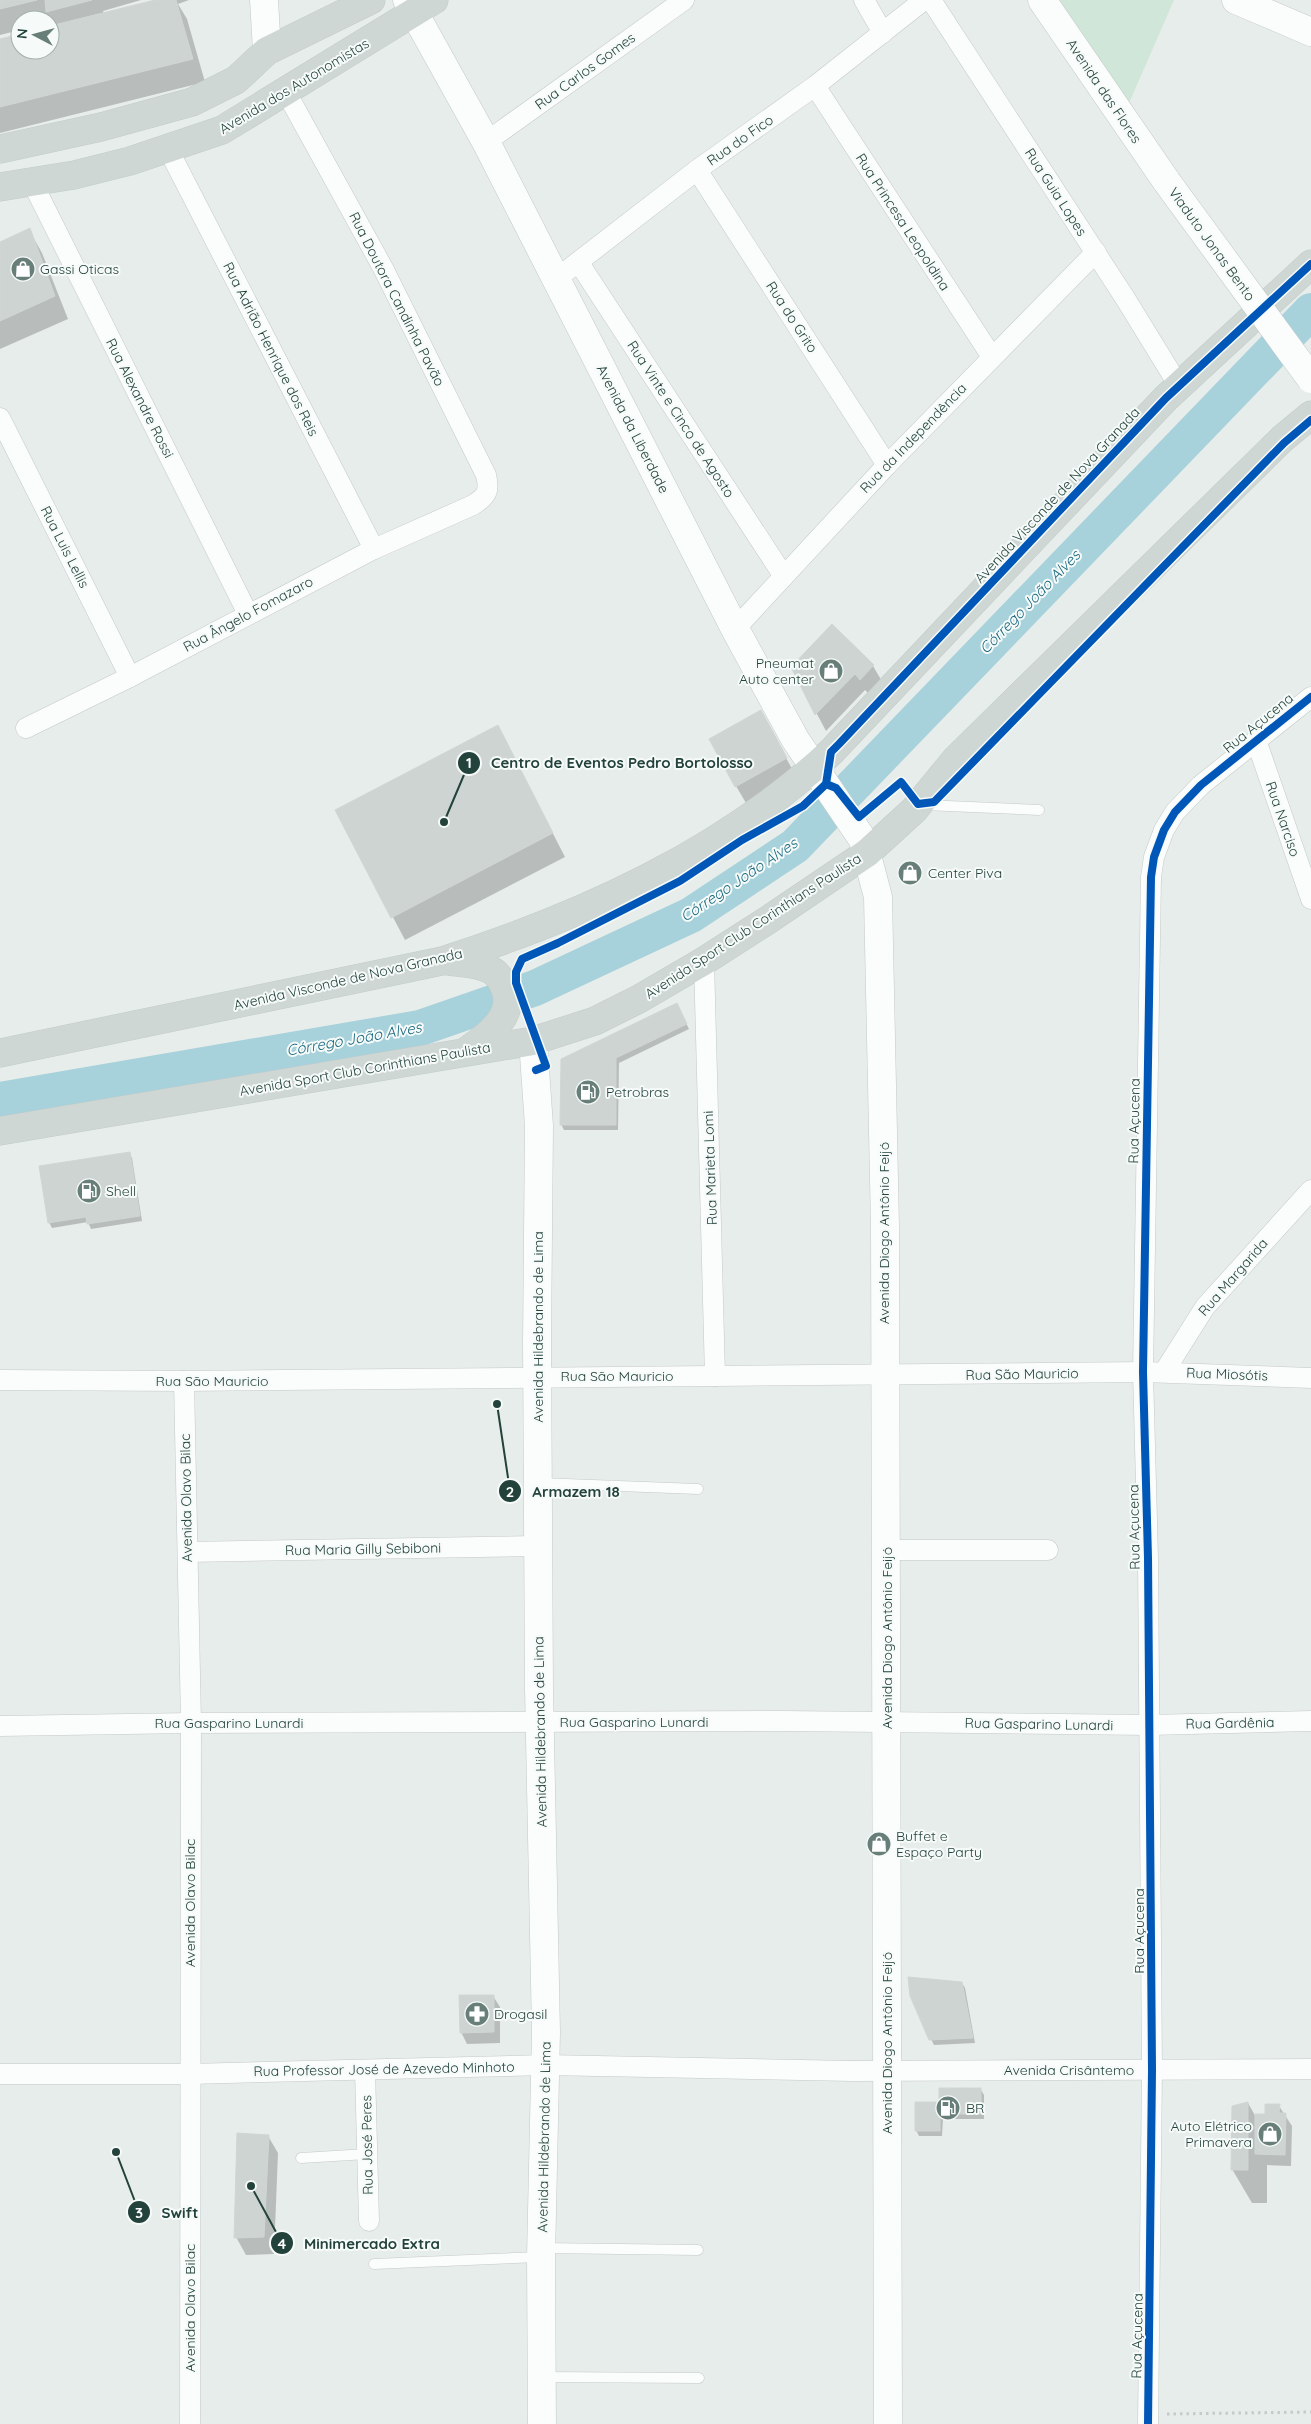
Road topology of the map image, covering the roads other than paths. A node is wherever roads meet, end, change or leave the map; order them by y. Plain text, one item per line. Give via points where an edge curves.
1 (264, 0) edge
2 (371, 0) edge
3 (684, 0) edge
4 (864, 0) edge
5 (924, 0) edge
6 (931, 0) edge
7 (1042, 0) edge
8 (1236, 0) edge
9 (418, 4) edge
10 (1311, 32) edge
11 (883, 34) junction
12 (267, 51) junction
13 (814, 86) junction
14 (286, 92) junction
15 (222, 130) junction
16 (486, 142) junction
17 (0, 148) edge
18 (168, 149) junction
19 (697, 170) junction
20 (32, 182) junction
21 (1167, 182) joint
22 (0, 187) edge
23 (1096, 252) junction
24 (579, 263) junction
25 (1311, 264) edge
26 (556, 279) junction
27 (992, 357) junction
28 (1311, 379) edge
29 (1179, 386) junction
30 (1311, 415) edge
31 (0, 418) edge
32 (1311, 435) edge
33 (1282, 439) junction
34 (887, 465) junction
35 (473, 505) joint
36 (374, 549) junction
37 (783, 576) junction
38 (248, 614) junction
39 (735, 629) junction
40 (130, 677) junction
41 (1311, 697) edge
42 (26, 728) dead end
43 (1256, 740) junction
44 (814, 768) junction
45 (918, 804) junction
46 (1039, 810) dead end
47 (865, 847) junction
48 (1311, 899) edge
49 (704, 961) junction
50 (454, 962) junction
51 (533, 1041) junction
52 (474, 1045) junction
53 (0, 1053) edge
54 (0, 1131) edge
55 (1311, 1190) edge
56 (1143, 1372) junction
57 (1164, 1372) junction
58 (715, 1376) junction
59 (884, 1376) junction
60 (538, 1378) junction
61 (1311, 1378) edge
62 (0, 1380) edge
63 (184, 1381) junction
64 (539, 1483) junction
65 (698, 1489) dead end
66 (538, 1546) junction
67 (886, 1550) junction
68 (1048, 1550) dead end
69 (188, 1552) junction
70 (1311, 1721) edge
71 (887, 1722) junction
72 (191, 1723) junction
73 (540, 1723) junction
74 (1149, 1725) junction
75 (0, 1726) edge
76 (545, 2065) junction
77 (1311, 2069) edge
78 (365, 2070) junction
79 (888, 2070) junction
80 (1152, 2070) junction
81 (0, 2074) edge
82 (189, 2074) junction
83 (368, 2154) junction
84 (301, 2158) dead end
85 (369, 2220) dead end
86 (698, 2250) dead end
87 (541, 2252) junction
88 (374, 2264) dead end
89 (542, 2377) junction
90 (699, 2378) dead end
91 (1148, 2419) edge
92 (190, 2424) edge
93 (542, 2424) edge
94 (888, 2424) edge

1 - 12 main road
2 - 12 main road
3 - 16 street, Rua Carlos Gomes
4 - 11 street
5 - 11 street, Rua do Fico
6 - 23 street, Rua Guia Lopes
7 - 21 main road, Avenida das Flores
8 - 10 main road
9 - 14 main road, Avenida dos Autonomistas
9 - 16 main road, Avenida da Liberdade
11 - 13 street, Rua do Fico
12 - 15 main road via 264,68 245,105
12 - 17 main road via 236,80 192,102 101,127
13 - 19 street, Rua do Fico
13 - 27 street, Rua Princesa Leopoldina
14 - 15 main road, Avenida dos Autonomistas
14 - 35 street, Rua Doutora Candinha Pavão via 383,268 486,475 488,492
15 - 18 main road, Avenida dos Autonomistas
16 - 26 main road, Avenida da Liberdade
18 - 20 main road, Avenida dos Autonomistas via 93,170
18 - 36 street, Rua Adrião Henrique dos Reis
19 - 24 street, Rua do Fico
19 - 34 street, Rua do Grito
20 - 22 main road, Avenida dos Autonomistas
20 - 38 street, Rua Alexandre Rossi
21 - 28 main road, Viaduto Jonas Bento, bridge
23 - 27 street, Rua da Independência
23 - 29 street, Rua Guia Lopes
24 - 26 street, Rua do Fico
24 - 37 street, Rua Vinte e Cinco de Agosto
25 - 29 main road, Avenida Visconde de Nova Granada
26 - 39 main road, Avenida da Liberdade
27 - 34 street, Rua da Independência
29 - 44 main road, Avenida Visconde de Nova Granada
30 - 33 main road, Avenida Sport Club Corinthians Paulista
31 - 40 street, Rua Luis Lellis
32 - 33 main road via 1307,433
33 - 45 main road, Avenida Sport Club Corinthians Paulista via 956,759
34 - 37 street, Rua da Independência
35 - 36 street, Rua Ângelo Fomazaro
36 - 38 street, Rua Ângelo Fomazaro
37 - 39 street, Rua da Independência
38 - 40 street, Rua Ângelo Fomazaro
39 - 44 main road, Avenida da Liberdade
40 - 42 street, Rua Ângelo Fomazaro
41 - 43 street, Rua Açucena
43 - 48 street, Rua Narciso
43 - 56 street, Rua Açucena via 1200,786 1175,812 1154,857 1151,878
44 - 47 main road, Avenida da Liberdade
44 - 50 main road, Avenida Visconde de Nova Granada via 738,826 617,895
45 - 46 lane
45 - 47 main road, Avenida Sport Club Corinthians Paulista
47 - 49 main road, Avenida Sport Club Corinthians Paulista
47 - 59 main road, Avenida Diogo Antônio Feijó via 878,897 881,980
49 - 51 main road, Avenida Sport Club Corinthians Paulista via 595,1021
49 - 58 street, Rua Marieta Lomi
50 - 52 main road via 487,968 494,972 505,988 507,1003 502,1020
50 - 53 main road, Avenida Visconde de Nova Granada
51 - 52 main road, Avenida Sport Club Corinthians Paulista
51 - 60 main road, Avenida Hildebrando de Lima via 539,1126
52 - 54 main road, Avenida Sport Club Corinthians Paulista
55 - 57 street, Rua Margarida via 1205,1307
56 - 57 street, Rua Miosótis
56 - 59 street, Rua São Mauricio
56 - 74 street, Rua Açucena
57 - 61 street, Rua Miosótis
58 - 59 street, Rua São Mauricio
58 - 60 street, Rua São Mauricio
59 - 67 main road, Avenida Diogo Antônio Feijó
60 - 63 street, Rua São Mauricio
60 - 64 main road, Avenida Hildebrando de Lima
62 - 63 street, Rua São Mauricio
63 - 69 street, Avenida Olavo Bilac
64 - 65 lane
64 - 66 main road, Avenida Hildebrando de Lima
66 - 69 street, Rua Maria Gilly Sebiboni
66 - 73 main road, Avenida Hildebrando de Lima
67 - 68 street
67 - 71 main road, Avenida Diogo Antônio Feijó
69 - 72 street, Avenida Olavo Bilac
70 - 74 street, Rua Gardênia
71 - 73 street, Rua Gasparino Lunardi
71 - 74 street, Rua Gasparino Lunardi
71 - 79 main road, Avenida Diogo Antônio Feijó
72 - 73 street, Rua Gasparino Lunardi
72 - 75 street, Rua Gasparino Lunardi
72 - 82 street, Avenida Olavo Bilac
73 - 76 main road, Avenida Hildebrando de Lima
74 - 80 street, Rua Açucena
76 - 78 street, Rua Professor José de Azevedo Minhoto
76 - 79 street, Rua Professor José de Azevedo Minhoto
76 - 87 main road, Avenida Hildebrando de Lima
77 - 80 street, Avenida Crisântemo
78 - 82 street, Rua Professor José de Azevedo Minhoto
78 - 83 street, Rua José Peres
79 - 80 street, Avenida Crisântemo
79 - 94 main road, Avenida Diogo Antônio Feijó
80 - 91 street, Rua Açucena
81 - 82 street, Rua Professor José de Azevedo Minhoto
82 - 92 street, Avenida Olavo Bilac
83 - 84 lane
83 - 85 street, Rua José Peres
86 - 87 lane
87 - 88 lane
87 - 89 main road, Avenida Hildebrando de Lima
89 - 90 lane
89 - 93 main road, Avenida Hildebrando de Lima

